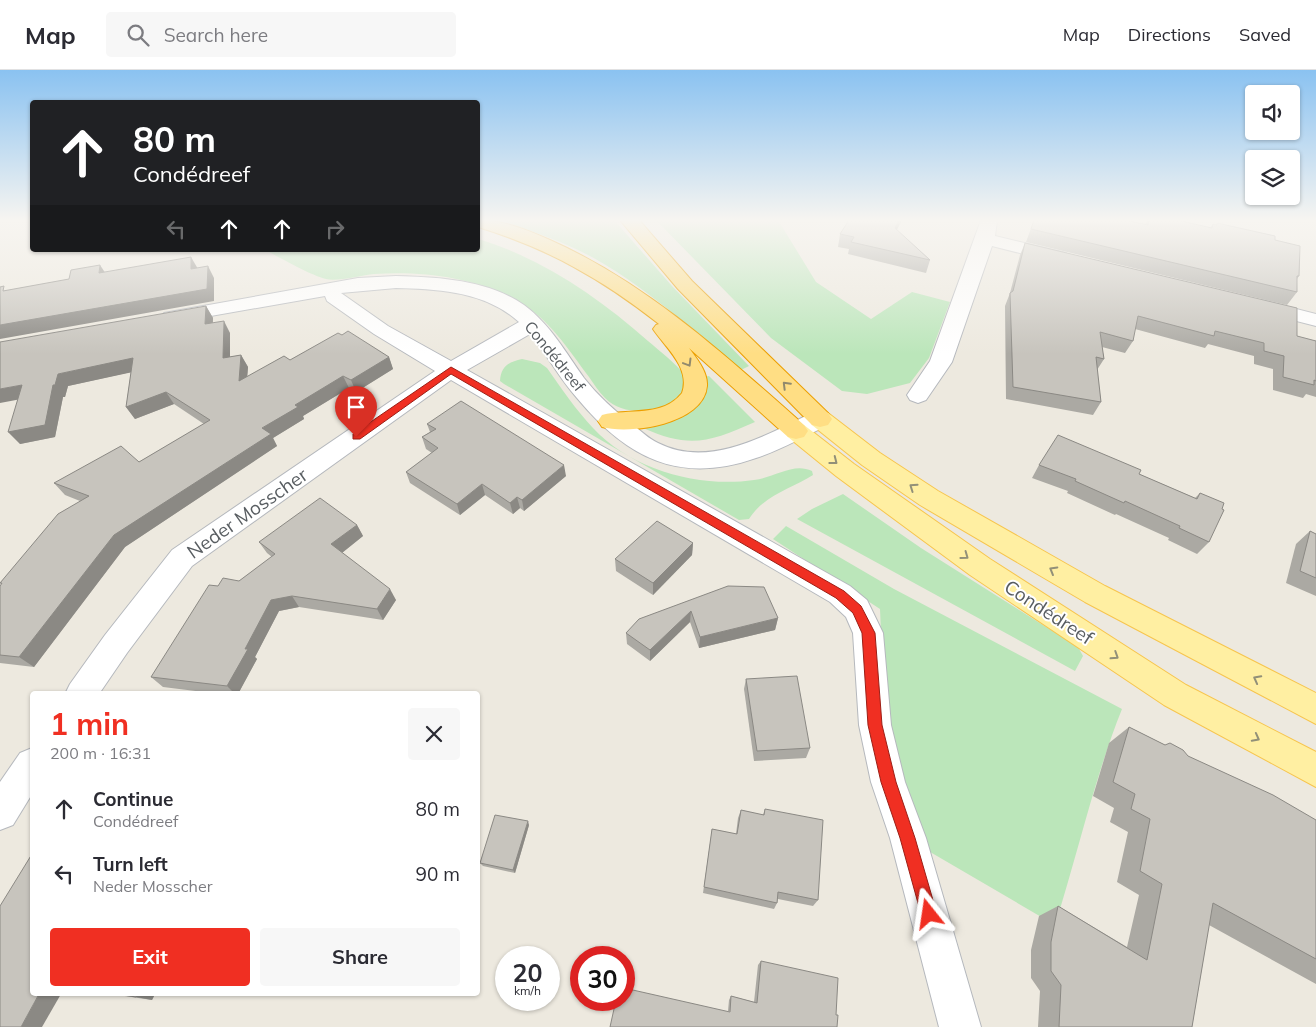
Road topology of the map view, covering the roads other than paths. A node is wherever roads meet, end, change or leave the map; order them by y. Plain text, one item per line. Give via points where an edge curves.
1 (584, 265) edge
2 (667, 265) edge
3 (975, 265) edge
4 (334, 297) dead end
5 (1240, 301) edge
6 (651, 309) junction
7 (153, 320) edge
8 (1316, 320) edge
9 (532, 324) junction
10 (451, 370) junction
11 (918, 395) dead end
12 (610, 421) junction
13 (808, 425) junction
14 (83, 691) edge
15 (1316, 709) edge
16 (30, 768) edge
17 (1316, 770) edge
18 (0, 812) edge
19 (960, 1027) edge

1 - 6 highway
13 -> 2 highway
3 - 11 street via 941,362
4 - 10 street via 380,330
5 - 8 street
6 -> 12 highway via 692,368 695,390 691,399 670,412 651,418
6 - 13 highway
7 - 9 street, Condédreef via 384,281 428,283 466,290 515,309
9 - 10 street, Neder Mosscher
9 - 12 street, Condédreef via 579,387
10 - 14 street, Neder Mosscher via 182,558
10 - 19 street via 840,594 857,609 868,633 875,725 888,782 908,838
12 - 13 street, Condédreef via 650,450 686,460 721,460 758,448
15 -> 13 main road, Condédreef via 1095,594 928,498 871,459
13 -> 17 main road, Condédreef via 845,470 980,567 1175,695
16 - 18 street

